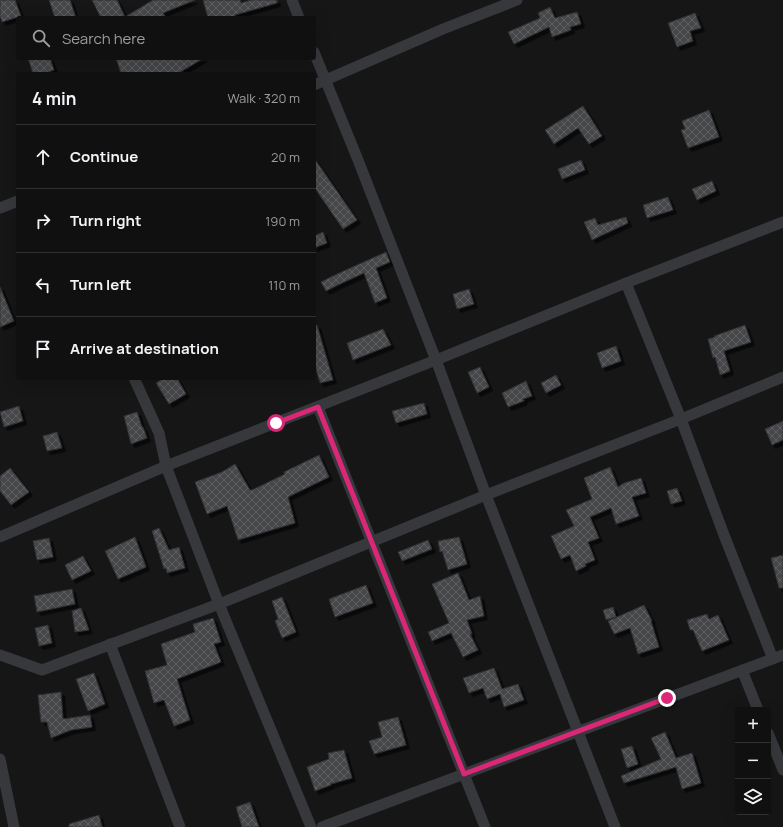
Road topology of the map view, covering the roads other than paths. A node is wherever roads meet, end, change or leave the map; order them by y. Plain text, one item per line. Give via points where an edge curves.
1 (292, 0) edge
2 (517, 0) edge
3 (298, 16) edge
4 (316, 57) edge
5 (326, 81) junction
6 (316, 84) edge
7 (16, 203) edge
8 (0, 208) edge
9 (783, 222) edge
10 (626, 283) junction
11 (436, 360) junction
12 (783, 377) edge
13 (135, 380) edge
14 (318, 407) junction
15 (681, 419) junction
16 (166, 466) junction
17 (486, 495) junction
18 (0, 538) edge
19 (371, 542) junction
20 (219, 604) junction
21 (110, 644) junction
22 (0, 655) edge
23 (778, 657) edge
24 (742, 670) junction
25 (757, 707) edge
26 (578, 732) junction
27 (771, 741) edge
28 (0, 759) edge
29 (783, 770) edge
30 (464, 774) junction
31 (14, 827) edge
32 (180, 827) edge
33 (311, 827) edge
34 (322, 827) edge
35 (485, 827) edge
36 (615, 827) edge

1 - 3 street
2 - 5 street via 442,29
4 - 5 street
5 - 6 street
5 - 11 street
7 - 8 street
9 - 10 street
10 - 11 street
10 - 15 street
11 - 14 street
11 - 17 street
12 - 15 street
13 - 16 street via 159,433
14 - 16 street
14 - 19 street
15 - 17 street
15 - 23 street via 724,535
16 - 18 street
16 - 20 street
17 - 19 street
17 - 26 street
19 - 20 street
19 - 30 street
20 - 21 street
20 - 33 street
21 - 22 street via 42,670
21 - 32 street
23 - 24 street
24 - 25 street
24 - 26 street
26 - 30 street
26 - 36 street
27 - 29 street
28 - 31 street
30 - 34 street
30 - 35 street

